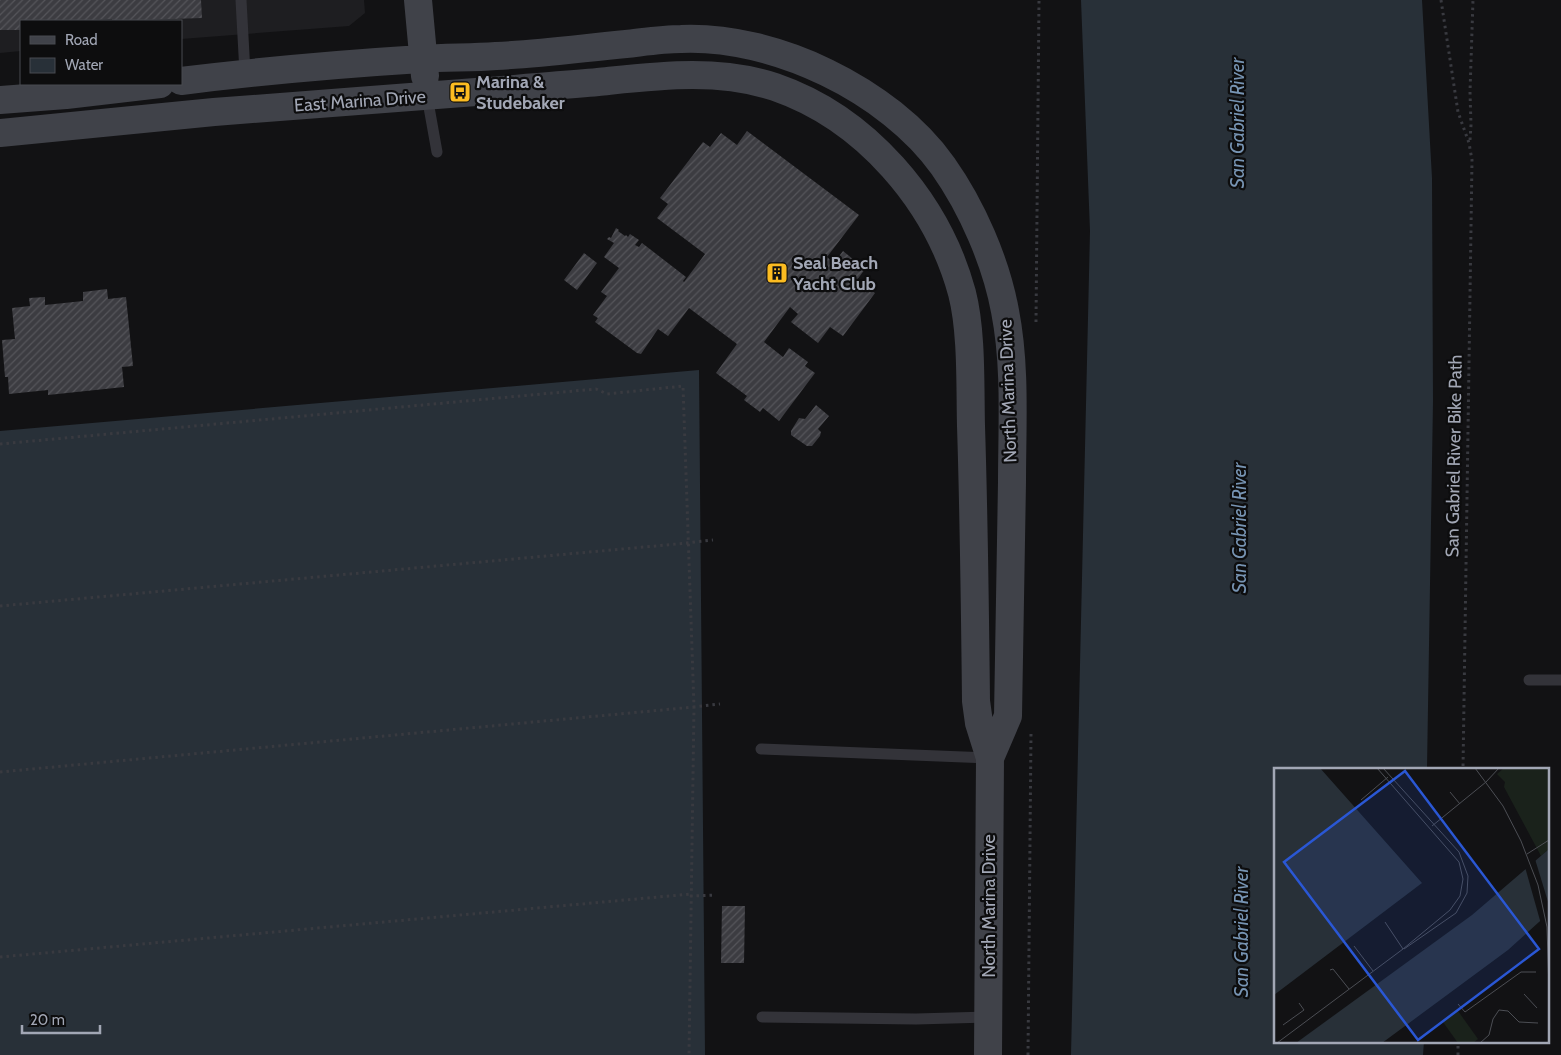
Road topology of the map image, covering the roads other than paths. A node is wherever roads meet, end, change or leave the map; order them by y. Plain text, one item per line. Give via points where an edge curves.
1 (241, 0) edge
2 (418, 0) edge
3 (423, 59) junction
4 (816, 67) joint
5 (245, 73) junction
6 (182, 81) edge
7 (151, 85) edge
8 (427, 96) junction
9 (806, 99) joint
10 (0, 100) edge
11 (0, 134) edge
12 (437, 152) dead end
13 (1529, 680) dead end
14 (1561, 680) edge
15 (761, 749) dead end
16 (990, 758) junction
17 (762, 1017) dead end
18 (988, 1017) junction
19 (988, 1055) edge

1 - 5 lane
2 - 3 main road
3 - 4 main road, East Marina Drive via 496,56 683,38 730,42 776,52
3 - 5 main road, East Marina Drive
3 - 8 main road
4 - 16 main road, North Marina Drive via 854,86 885,108 916,135 943,166 983,238 999,285 1006,320 1012,404 1009,706
5 - 6 main road, East Marina Drive
7 - 10 main road
8 - 9 main road, East Marina Drive via 676,74 737,77
8 - 11 main road, East Marina Drive
8 - 12 lane
9 - 16 main road, North Marina Drive via 862,136 903,180 929,216 948,254 962,296 969,372 976,700
13 - 14 lane
15 - 16 lane
16 - 18 main road, North Marina Drive
17 - 18 lane
18 - 19 main road, North Marina Drive

